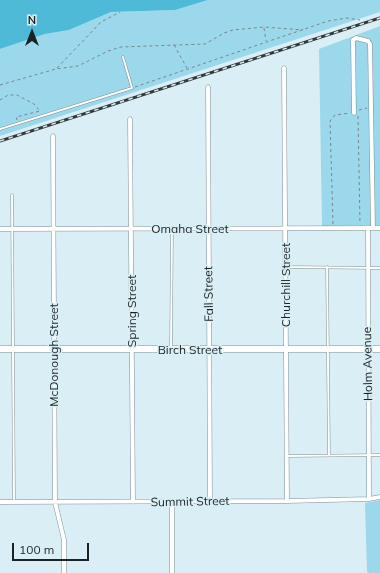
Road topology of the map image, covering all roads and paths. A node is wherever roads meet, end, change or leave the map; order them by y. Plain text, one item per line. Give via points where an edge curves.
1 (120, 12) dead end
2 (360, 20) dead end
3 (264, 27) junction
4 (303, 30) junction
5 (266, 41) junction
6 (174, 45) junction
7 (123, 56) dead end
8 (187, 68) junction
9 (284, 68) dead end
10 (56, 69) junction
11 (0, 85) edge
12 (208, 87) dead end
13 (132, 88) junction
14 (0, 100) edge
15 (371, 108) junction
16 (354, 113) joint
17 (130, 119) dead end
18 (18, 123) junction
19 (0, 129) edge
20 (53, 136) dead end
21 (12, 195) dead end
22 (0, 228) edge
23 (12, 228) junction
24 (370, 228) junction
25 (380, 228) edge
26 (53, 229) junction
27 (131, 229) junction
28 (172, 229) junction
29 (208, 229) junction
30 (286, 229) junction
31 (333, 229) junction
32 (360, 229) junction
33 (286, 267) junction
34 (327, 267) junction
35 (368, 268) junction
36 (380, 268) edge
37 (0, 349) edge
38 (13, 349) junction
39 (285, 349) junction
40 (328, 349) junction
41 (368, 349) junction
42 (380, 349) edge
43 (54, 350) junction
44 (132, 350) junction
45 (171, 350) junction
46 (210, 350) junction
47 (329, 455) junction
48 (369, 455) junction
49 (380, 455) edge
50 (287, 456) junction
51 (380, 497) edge
52 (369, 499) junction
53 (210, 501) junction
54 (287, 501) junction
55 (0, 502) edge
56 (14, 502) junction
57 (55, 502) junction
58 (133, 502) junction
59 (172, 502) junction
60 (64, 573) edge
61 (172, 573) edge

1 - 10 path via 101,22
2 - 4 path via 338,19
3 - 4 path
3 - 5 path
3 - 6 path via 228,31 204,44
4 - 5 path
5 - 8 path
6 - 8 path
6 - 10 path via 121,47 78,66
7 - 13 lane
8 - 13 path
9 - 30 street, Churchill Street
10 - 11 path
12 - 29 street, Fall Street
13 - 18 lane
14 - 18 path via 8,95 17,95 40,111 16,117
15 - 16 street, Holm Avenue via 370,44 356,38 353,40
15 - 24 street, Holm Avenue
15 - 32 path via 358,110
16 - 31 path via 338,114 333,116 330,122
17 - 27 street, Spring Street
18 - 19 lane
20 - 26 street, McDonough Street
21 - 23 lane
22 - 23 street, Omaha Street
23 - 26 street, Omaha Street
23 - 38 lane
24 - 25 street, Omaha Street
24 - 32 street, Omaha Street
24 - 35 street, Holm Avenue
26 - 27 street, Omaha Street
26 - 43 street, McDonough Street
27 - 28 street, Omaha Street
27 - 44 street, Spring Street
28 - 29 street, Omaha Street
28 - 45 lane
29 - 30 street, Omaha Street
29 - 46 street, Fall Street
30 - 31 street, Omaha Street
30 - 33 street, Churchill Street
31 - 32 street, Omaha Street
33 - 34 lane
33 - 39 street, Churchill Street
34 - 35 lane
34 - 40 lane
35 - 36 lane
35 - 41 street, Holm Avenue
37 - 38 main road, Birch Street
38 - 43 main road, Birch Street
38 - 56 lane
39 - 40 main road, Birch Street
39 - 46 main road, Birch Street
39 - 50 street, Churchill Street
40 - 41 main road, Birch Street
40 - 47 lane
41 - 42 main road, Birch Street
41 - 48 street, Holm Avenue
43 - 44 main road, Birch Street
43 - 57 street, McDonough Street
44 - 45 main road, Birch Street
44 - 58 street, Spring Street
45 - 46 main road, Birch Street
46 - 53 street, Fall Street
47 - 48 lane
47 - 50 lane
48 - 49 lane
48 - 52 street, Holm Avenue
50 - 54 street, Churchill Street
51 - 52 street, Summit Street
52 - 54 street, Summit Street
53 - 54 street, Summit Street
53 - 59 street, Summit Street
55 - 56 street, Summit Street
56 - 57 street, Summit Street
57 - 58 street, Summit Street
57 - 60 street, McDonough Street via 64,540
58 - 59 street, Summit Street
59 - 61 street

